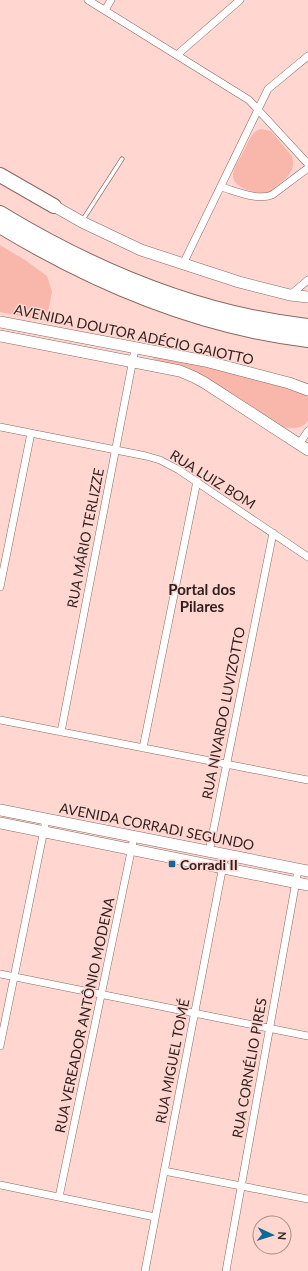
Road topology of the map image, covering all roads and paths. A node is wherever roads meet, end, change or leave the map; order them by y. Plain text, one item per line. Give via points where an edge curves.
1 (88, 0) edge
2 (111, 0) edge
3 (240, 0) edge
4 (105, 10) junction
5 (178, 54) junction
6 (308, 56) edge
7 (258, 109) junction
8 (122, 159) dead end
9 (308, 164) edge
10 (308, 168) edge
11 (0, 175) edge
12 (221, 187) junction
13 (54, 206) joint
14 (0, 213) edge
15 (82, 222) junction
16 (0, 226) edge
17 (183, 264) junction
18 (308, 280) edge
19 (290, 295) junction
20 (308, 297) edge
21 (0, 322) edge
22 (308, 326) edge
23 (0, 336) edge
24 (275, 336) junction
25 (308, 340) edge
26 (308, 345) edge
27 (135, 349) junction
28 (133, 361) junction
29 (308, 390) edge
30 (0, 427) edge
31 (308, 431) edge
32 (31, 433) junction
33 (304, 447) edge
34 (115, 450) junction
35 (197, 481) junction
36 (273, 533) junction
37 (308, 557) edge
38 (0, 587) edge
39 (0, 720) edge
40 (61, 732) junction
41 (143, 748) junction
42 (227, 764) junction
43 (308, 780) edge
44 (0, 810) edge
45 (46, 820) junction
46 (0, 823) edge
47 (44, 832) junction
48 (134, 837) junction
49 (131, 850) junction
50 (209, 852) junction
51 (225, 855) junction
52 (223, 868) junction
53 (303, 870) edge
54 (296, 882) junction
55 (308, 885) edge
56 (0, 974) edge
57 (14, 977) junction
58 (101, 994) junction
59 (194, 1013) junction
60 (270, 1028) junction
61 (308, 1036) edge
62 (0, 1046) edge
63 (164, 1171) junction
64 (0, 1185) edge
65 (241, 1186) junction
66 (59, 1197) junction
67 (308, 1199) edge
68 (155, 1217) junction
69 (144, 1271) edge
70 (226, 1271) edge

1 - 4 street
2 - 4 street
3 - 5 street
4 - 5 street
5 - 7 street via 250,100
6 - 7 street via 268,90
7 - 9 street
7 - 12 street
8 - 15 lane
10 - 12 street via 266,198
11 - 13 highway
12 - 17 street
13 - 15 street
14 - 22 highway via 88,261 171,295 250,317
15 - 17 street via 141,250
16 - 24 highway via 56,258 127,290 207,320
17 - 19 street
18 - 19 street
19 - 20 street
21 - 27 street, AVENIDA DOUTOR ADÉCIO GAIOTTO
23 - 28 street, AVENIDA DOUTOR ADÉCIO GAIOTTO
24 - 25 highway
24 - 26 highway
27 - 28 street, RUA MÁRIO TERLIZZE
27 - 29 street, AVENIDA DOUTOR ADÉCIO GAIOTTO via 205,361
28 - 33 street, AVENIDA DOUTOR ADÉCIO GAIOTTO via 194,376
28 - 34 street, RUA MÁRIO TERLIZZE
30 - 32 street, RUA LUIZ BOM
31 - 33 street
32 - 34 street, RUA LUIZ BOM
32 - 38 street
34 - 35 street, RUA LUIZ BOM via 160,460
34 - 40 street, RUA MÁRIO TERLIZZE
35 - 36 street, RUA LUIZ BOM
35 - 41 street
36 - 37 street, RUA LUIZ BOM
36 - 42 street, RUA NIVARDO LUVIZOTTO
39 - 40 street
40 - 41 street
41 - 42 street
42 - 43 street
42 - 50 street, RUA NIVARDO LUVIZOTTO
44 - 45 street, AVENIDA CORRADI SEGUNDO
45 - 47 street
45 - 48 street, AVENIDA CORRADI SEGUNDO
46 - 47 street, AVENIDA CORRADI SEGUNDO
47 - 49 street, AVENIDA CORRADI SEGUNDO
47 - 57 street
48 - 49 street, RUA VEREADOR ANTÔNIO MODENA
48 - 50 street, AVENIDA CORRADI SEGUNDO
49 - 52 street, AVENIDA CORRADI SEGUNDO
49 - 58 street, RUA VEREADOR ANTÔNIO MODENA
50 - 51 street, AVENIDA CORRADI SEGUNDO
51 - 52 street, RUA MIGUEL TOMÉ
51 - 53 street, AVENIDA CORRADI SEGUNDO
52 - 54 street, AVENIDA CORRADI SEGUNDO
52 - 59 street, RUA MIGUEL TOMÉ
53 - 54 street, RUA CORNÉLIO PIRES
54 - 55 street, AVENIDA CORRADI SEGUNDO
54 - 60 street, RUA CORNÉLIO PIRES
56 - 57 street
57 - 58 street
57 - 62 street
58 - 59 street
58 - 66 street, RUA VEREADOR ANTÔNIO MODENA
59 - 60 street
59 - 63 street, RUA MIGUEL TOMÉ
60 - 61 street
60 - 65 street, RUA CORNÉLIO PIRES
63 - 65 street
63 - 68 street, RUA MIGUEL TOMÉ
64 - 66 street
65 - 67 street
65 - 70 street, RUA CORNÉLIO PIRES
66 - 68 street
68 - 69 street, RUA MIGUEL TOMÉ

